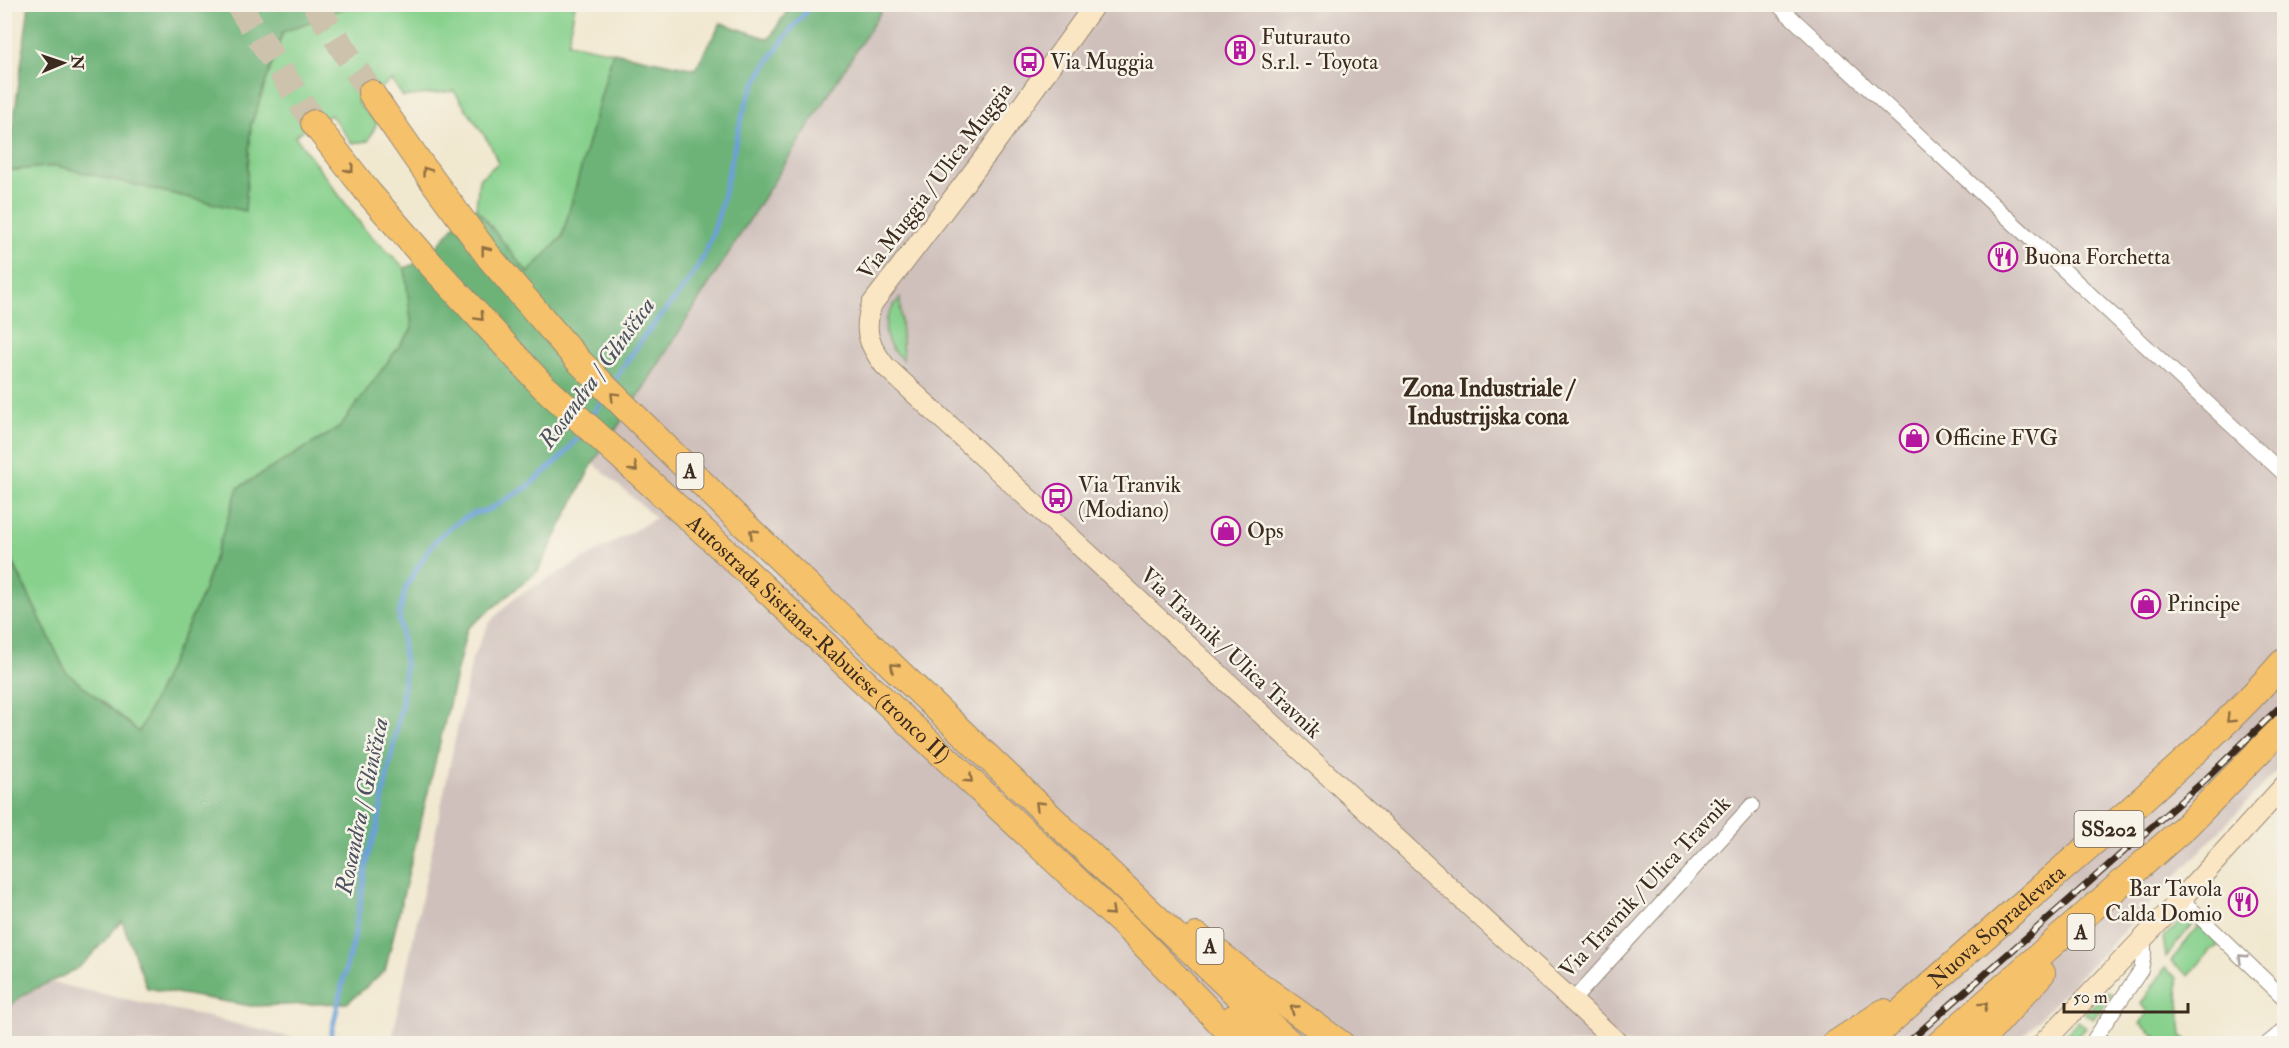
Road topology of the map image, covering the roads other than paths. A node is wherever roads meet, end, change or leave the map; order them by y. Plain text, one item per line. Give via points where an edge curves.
1 (1095, 4) edge
2 (1777, 4) edge
3 (371, 93) tunnel mouth
4 (314, 123) tunnel mouth
5 (867, 333) joint
6 (2284, 474) edge
7 (2284, 656) edge
8 (2284, 661) edge
9 (2253, 696) junction
10 (2284, 726) edge
11 (2284, 786) edge
12 (1752, 805) dead end
13 (2187, 825) junction
14 (1081, 845) junction
15 (2181, 898) junction
16 (1136, 936) junction
17 (2144, 938) junction
18 (1925, 987) junction
19 (2284, 998) edge
20 (1572, 1000) junction
21 (2284, 1030) edge
22 (1241, 1044) edge
23 (1263, 1044) edge
24 (1291, 1044) edge
25 (1341, 1044) edge
26 (1619, 1044) edge
27 (1835, 1044) edge
28 (1866, 1044) edge
29 (1939, 1044) edge
30 (1978, 1044) edge
31 (2042, 1044) edge
32 (2091, 1044) edge
33 (2267, 1044) edge

1 - 5 street, Via Muggia / Ulica Muggia via 872,304
2 - 6 street
14 -> 3 highway, Autostrada Sistiana-Rabuiese (tronco II) / A via 731,512 578,360 490,258
4 -> 16 highway, Autostrada Sistiana-Rabuiese (tronco II) / A via 426,259 543,385
5 - 20 street, Via Travnik / Ulica Travnik via 885,366
7 - 9 highway
8 - 9 highway, Nuova Sopraelevata / SS202
9 -> 18 highway, Nuova Sopraelevata / SS202 via 2203,745
10 - 13 highway, SS202
11 - 15 street
12 - 20 street, Via Travnik / Ulica Travnik
29 -> 13 highway, SS202
13 - 30 highway, A
14 - 24 highway, A
25 -> 14 highway, A via 1247,976
15 - 17 street
19 -> 15 street
16 - 22 highway, A
16 - 23 highway, A
17 - 31 street
17 - 32 street via 2141,970
18 - 27 highway
18 - 28 highway, Nuova Sopraelevata / SS202
20 - 26 street, Via Travnik / Ulica Travnik
21 - 33 street

